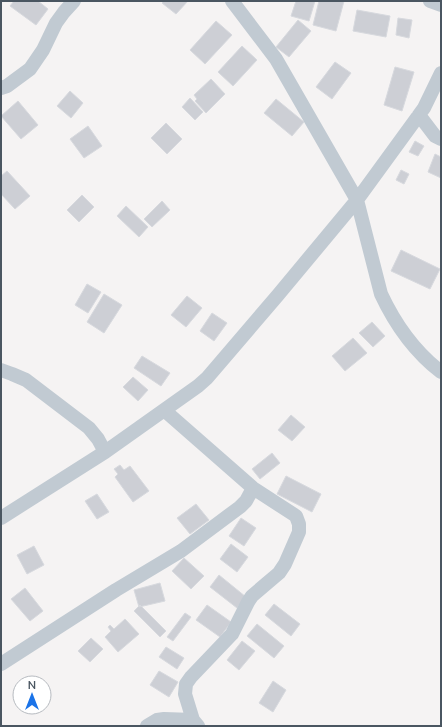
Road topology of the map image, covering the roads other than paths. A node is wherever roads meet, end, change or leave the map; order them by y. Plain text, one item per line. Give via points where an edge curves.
1 (74, 1) edge
2 (232, 1) edge
3 (430, 1) edge
4 (441, 5) edge
5 (441, 73) edge
6 (1, 88) edge
7 (419, 115) junction
8 (441, 139) edge
9 (357, 200) junction
10 (1, 370) edge
11 (441, 372) edge
12 (164, 410) junction
13 (105, 452) junction
14 (253, 488) junction
15 (1, 518) edge
16 (1, 664) edge
17 (196, 723) edge
18 (147, 726) edge

1 - 6 street via 56,23 30,69
2 - 9 street via 276,59
3 - 4 street
5 - 7 street
7 - 8 street
7 - 9 street
9 - 11 street via 381,294 387,308 421,354
9 - 12 street via 207,378
10 - 13 street via 26,380 89,428
12 - 13 street
12 - 14 street
13 - 15 street
14 - 16 street via 240,507 181,551
14 - 17 street via 296,516 299,532 279,573 252,596 232,634 186,684 185,694
17 - 18 street via 164,719 156,720

